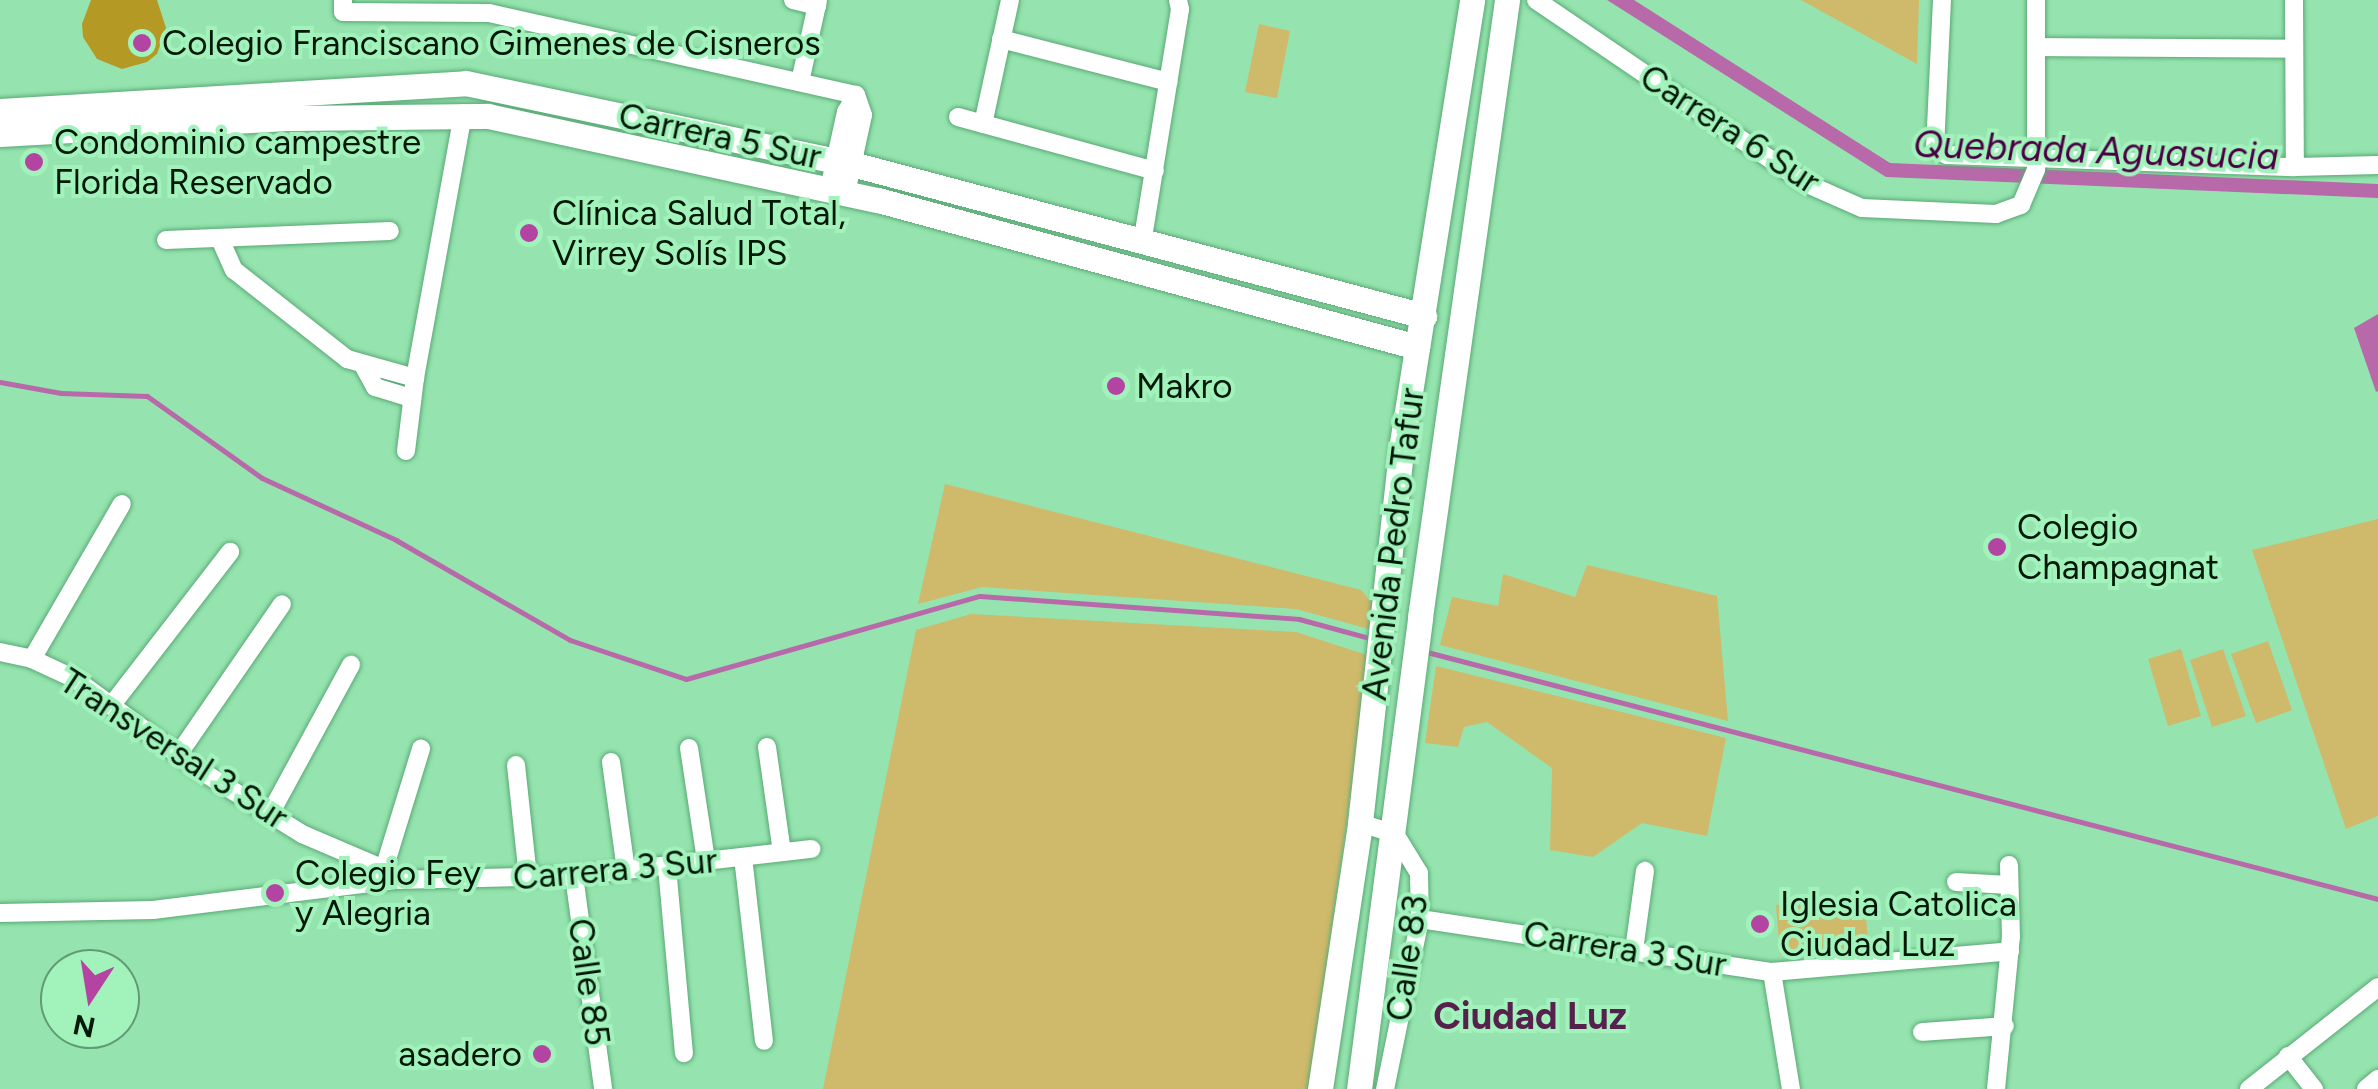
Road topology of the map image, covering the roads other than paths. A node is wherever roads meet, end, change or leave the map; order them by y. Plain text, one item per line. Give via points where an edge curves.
1 (343, 0) edge
2 (793, 0) edge
3 (1010, 0) edge
4 (1178, 0) edge
5 (1472, 0) edge
6 (1508, 0) edge
7 (1536, 0) edge
8 (1942, 0) edge
9 (2036, 0) edge
10 (2294, 0) edge
11 (817, 3) edge
12 (1002, 38) junction
13 (2036, 47) junction
14 (2294, 49) junction
15 (800, 82) junction
16 (1169, 82) junction
17 (0, 111) edge
18 (463, 112) junction
19 (958, 117) dead end
20 (983, 124) junction
21 (0, 134) edge
22 (844, 162) junction
23 (2037, 164) junction
24 (2378, 165) edge
25 (2295, 166) junction
26 (1155, 171) junction
27 (838, 191) junction
28 (390, 231) dead end
29 (220, 238) junction
30 (166, 240) dead end
31 (1142, 244) junction
32 (1424, 316) junction
33 (1417, 347) junction
34 (364, 367) junction
35 (415, 378) junction
36 (412, 398) junction
37 (406, 451) dead end
38 (122, 504) dead end
39 (230, 552) dead end
40 (282, 604) dead end
41 (1, 652) edge
42 (32, 659) junction
43 (352, 665) dead end
44 (111, 706) junction
45 (767, 747) dead end
46 (690, 748) dead end
47 (421, 749) dead end
48 (178, 755) junction
49 (611, 762) dead end
50 (516, 765) dead end
51 (270, 814) junction
52 (1360, 823) junction
53 (1395, 834) junction
54 (812, 850) dead end
55 (782, 852) junction
56 (742, 857) junction
57 (706, 861) junction
58 (2009, 865) dead end
59 (667, 866) junction
60 (626, 870) junction
61 (1645, 871) dead end
62 (389, 874) junction
63 (574, 876) junction
64 (528, 878) junction
65 (1956, 882) dead end
66 (2010, 884) junction
67 (0, 913) edge
68 (1420, 918) junction
69 (1634, 950) junction
70 (2010, 952) junction
71 (1772, 972) junction
72 (2378, 987) edge
73 (2005, 1026) junction
74 (1922, 1032) dead end
75 (764, 1041) dead end
76 (684, 1053) dead end
77 (2288, 1056) junction
78 (2378, 1079) edge
79 (603, 1089) edge
80 (1320, 1089) edge
81 (1359, 1089) edge
82 (1385, 1089) edge
83 (1791, 1089) edge
84 (1996, 1089) edge
85 (2249, 1089) edge
86 (2314, 1089) edge
87 (2366, 1089) edge

1 - 15 street via 343,12 490,13
2 - 11 street
3 - 12 street
4 - 16 street
5 - 32 street, Avenida Pedro Tafur
6 - 53 street, Avenida Pedro Tafur
7 - 23 street, Carrera 6 Sur via 1735,139 1805,183 1862,208 1996,214 2022,206
8 - 23 street via 1934,149
9 - 13 street, Carrera 6 Sur
10 - 14 street
11 - 15 street
12 - 16 street
12 - 20 street
13 - 14 street
13 - 23 street, Carrera 6 Sur
14 - 25 street
15 - 22 street via 856,95 863,115
16 - 26 street
17 - 22 street, Carrera 5 Sur via 466,83
18 - 21 street, Carrera 5 Sur
18 - 27 street, Carrera 5 Sur
18 - 35 street
19 - 20 street
20 - 26 street
22 - 27 street
22 - 31 street, Carrera 5 Sur
23 - 25 street
24 - 25 street
26 - 31 street
27 - 33 street, Carrera 5 Sur
28 - 29 street
29 - 30 street
29 - 34 street via 234,270
31 - 32 street, Carrera 5 Sur
32 - 33 street, Avenida Pedro Tafur
33 - 52 street, Avenida Pedro Tafur
34 - 35 street
34 - 36 street via 374,387
35 - 36 street
36 - 37 street
38 - 42 street
39 - 44 street
40 - 48 street
41 - 42 street, Transversal 3 Sur
42 - 44 street, Transversal 3 Sur via 74,678
43 - 51 street
44 - 48 street, Transversal 3 Sur
45 - 55 street
46 - 57 street
47 - 62 street
48 - 51 street, Transversal 3 Sur
49 - 60 street, Calle 85
50 - 64 street
51 - 62 street, Transversal 3 Sur
52 - 53 street
52 - 80 street, Avenida Pedro Tafur
53 - 68 street, Calle 83 via 1418,873
53 - 81 street, Avenida Pedro Tafur
54 - 55 street, Carrera 3 Sur
55 - 56 street, Carrera 3 Sur
56 - 57 street, Carrera 3 Sur
56 - 75 street
57 - 59 street, Carrera 3 Sur
58 - 66 street
59 - 60 street, Carrera 3 Sur
59 - 76 street
60 - 63 street, Carrera 3 Sur
61 - 69 street
62 - 64 street, Carrera 3 Sur
62 - 67 street, Carrera 3 Sur via 153,910
63 - 64 street, Carrera 3 Sur
63 - 79 street, Calle 85
65 - 66 street
66 - 70 street
68 - 69 street, Carrera 3 Sur
68 - 82 street, Calle 83
69 - 71 street, Carrera 3 Sur
70 - 71 street, Carrera 3 Sur
70 - 73 street
71 - 83 street
72 - 77 street
73 - 74 street
73 - 84 street
77 - 85 street
77 - 86 street
78 - 87 street

